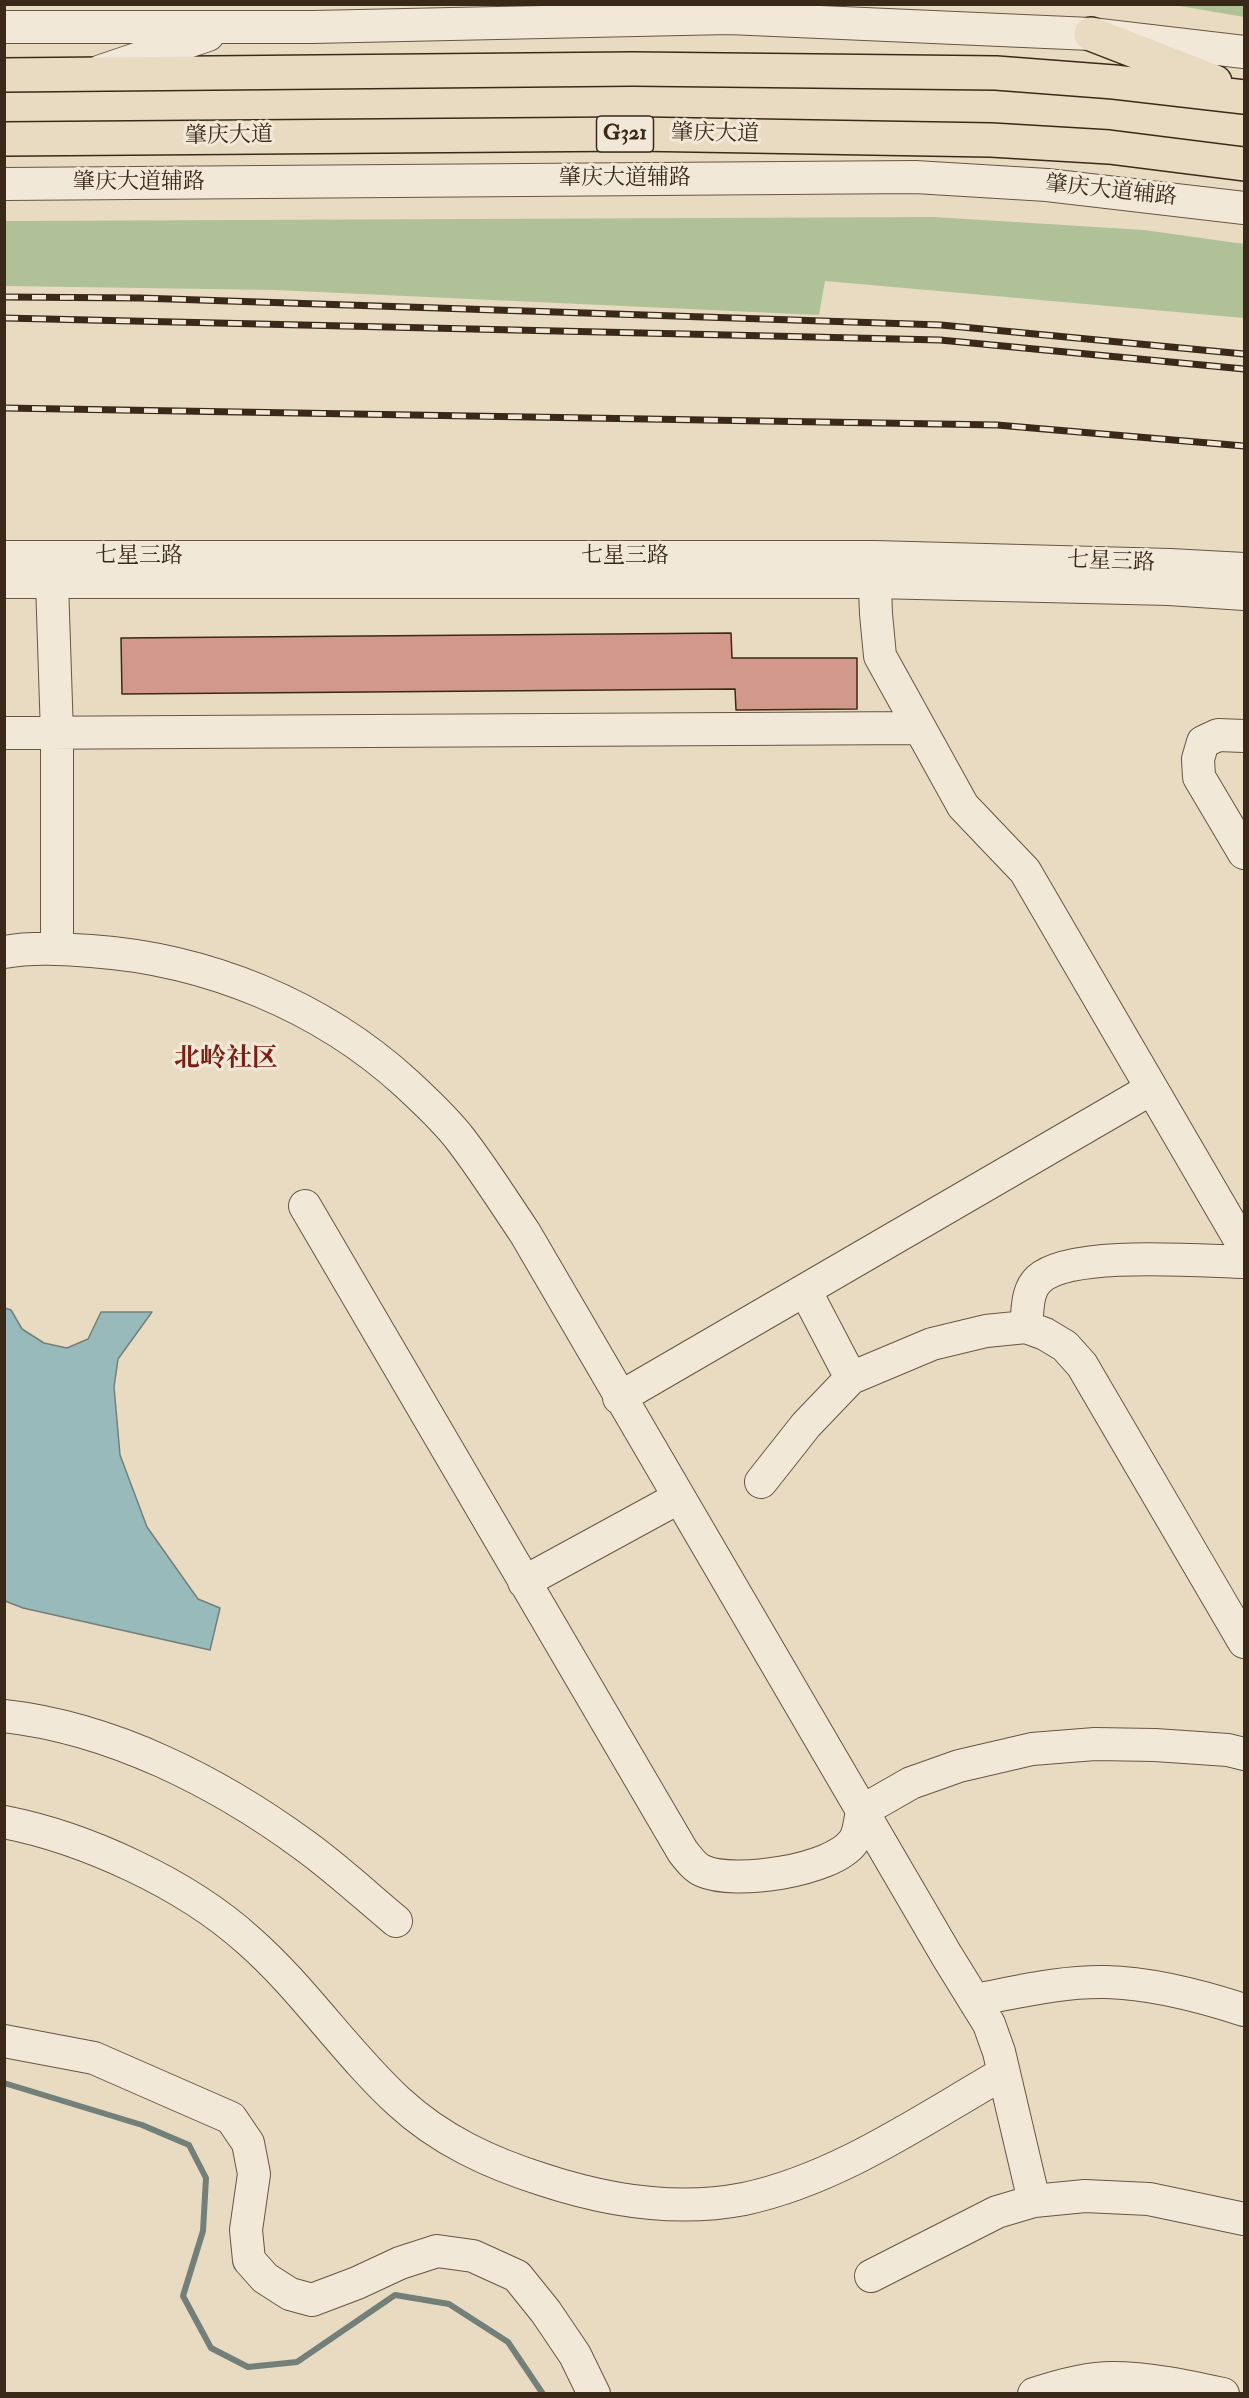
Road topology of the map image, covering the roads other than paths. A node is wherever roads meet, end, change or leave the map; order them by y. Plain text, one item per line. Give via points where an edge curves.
1 (4, 27) edge
2 (231, 27) junction
3 (1091, 34) junction
4 (1245, 52) edge
5 (91, 74) junction
6 (4, 75) edge
7 (1245, 95) edge
8 (4, 139) edge
9 (1245, 164) edge
10 (4, 184) edge
11 (1245, 208) edge
12 (4, 557) edge
13 (1245, 569) edge
14 (50, 570) junction
15 (874, 570) junction
16 (4, 582) edge
17 (1245, 594) edge
18 (919, 728) junction
19 (4, 733) edge
20 (57, 734) junction
21 (1245, 736) edge
22 (1245, 853) edge
23 (57, 948) junction
24 (4, 952) edge
25 (1151, 1089) junction
26 (305, 1206) dead end
27 (1245, 1247) edge
28 (1245, 1262) edge
29 (805, 1290) junction
30 (1026, 1328) junction
31 (851, 1378) junction
32 (619, 1398) junction
33 (761, 1482) dead end
34 (678, 1498) junction
35 (524, 1582) junction
36 (1245, 1642) edge
37 (4, 1716) edge
38 (1245, 1754) edge
39 (862, 1811) junction
40 (4, 1822) edge
41 (396, 1921) dead end
42 (974, 2000) junction
43 (1245, 2010) edge
44 (4, 2041) edge
45 (1004, 2073) junction
46 (1034, 2201) junction
47 (1245, 2219) edge
48 (871, 2276) dead end
49 (594, 2394) edge
50 (1034, 2394) edge
51 (1223, 2394) edge

1 - 2 street
2 - 3 street via 729,18
2 - 5 street
3 - 4 street
3 - 7 highway
5 - 6 highway
5 - 7 highway via 621,69 996,73
8 - 9 highway, 肇庆大道 / G321 via 635,134 979,140 1109,147
10 - 11 street, 肇庆大道辅路 via 915,177 1047,185
12 - 14 street, 七星三路
13 - 15 street, 七星三路 via 1170,565
14 - 15 street, 七星三路
14 - 16 street, 七星三路
14 - 20 street
15 - 17 street, 七星三路
15 - 18 street via 880,656
18 - 20 street
18 - 25 street via 963,806 1025,871
19 - 20 street
20 - 23 street
21 - 22 street via 1218,735 1203,742 1198,759 1199,777
23 - 24 street
23 - 32 street via 170,961 218,975 280,999 346,1036 406,1083 460,1138 525,1233
25 - 27 street
25 - 29 street
26 - 35 street
28 - 30 street via 1113,1260 1063,1267 1039,1279 1029,1293
29 - 31 street
29 - 32 street
30 - 31 street via 986,1331 932,1344
30 - 36 street via 1065,1346 1082,1365
31 - 33 street via 806,1425
32 - 34 street
34 - 35 street
34 - 39 street
35 - 39 street via 683,1852 701,1871 729,1878 818,1864 844,1852 854,1841
37 - 41 street via 81,1731 155,1759 237,1800 305,1846
38 - 39 street via 1155,1745 1032,1749 959,1766 911,1783
39 - 42 street
40 - 45 street via 83,1846 143,1872 198,1903 248,1940 397,2100 444,2138 509,2169 580,2192 636,2202 693,2204 743,2199 849,2160
42 - 43 street via 1061,1984 1107,1982 1164,1990
42 - 45 street via 989,2024
44 - 49 street via 94,2058 231,2118 248,2143 254,2174 246,2230 249,2260 266,2278 290,2294 312,2300 437,2251 473,2256 517,2276 576,2355
45 - 46 street
46 - 47 street via 1085,2196 1149,2199
46 - 48 street via 997,2212
50 - 51 street via 1111,2378 1176,2384

